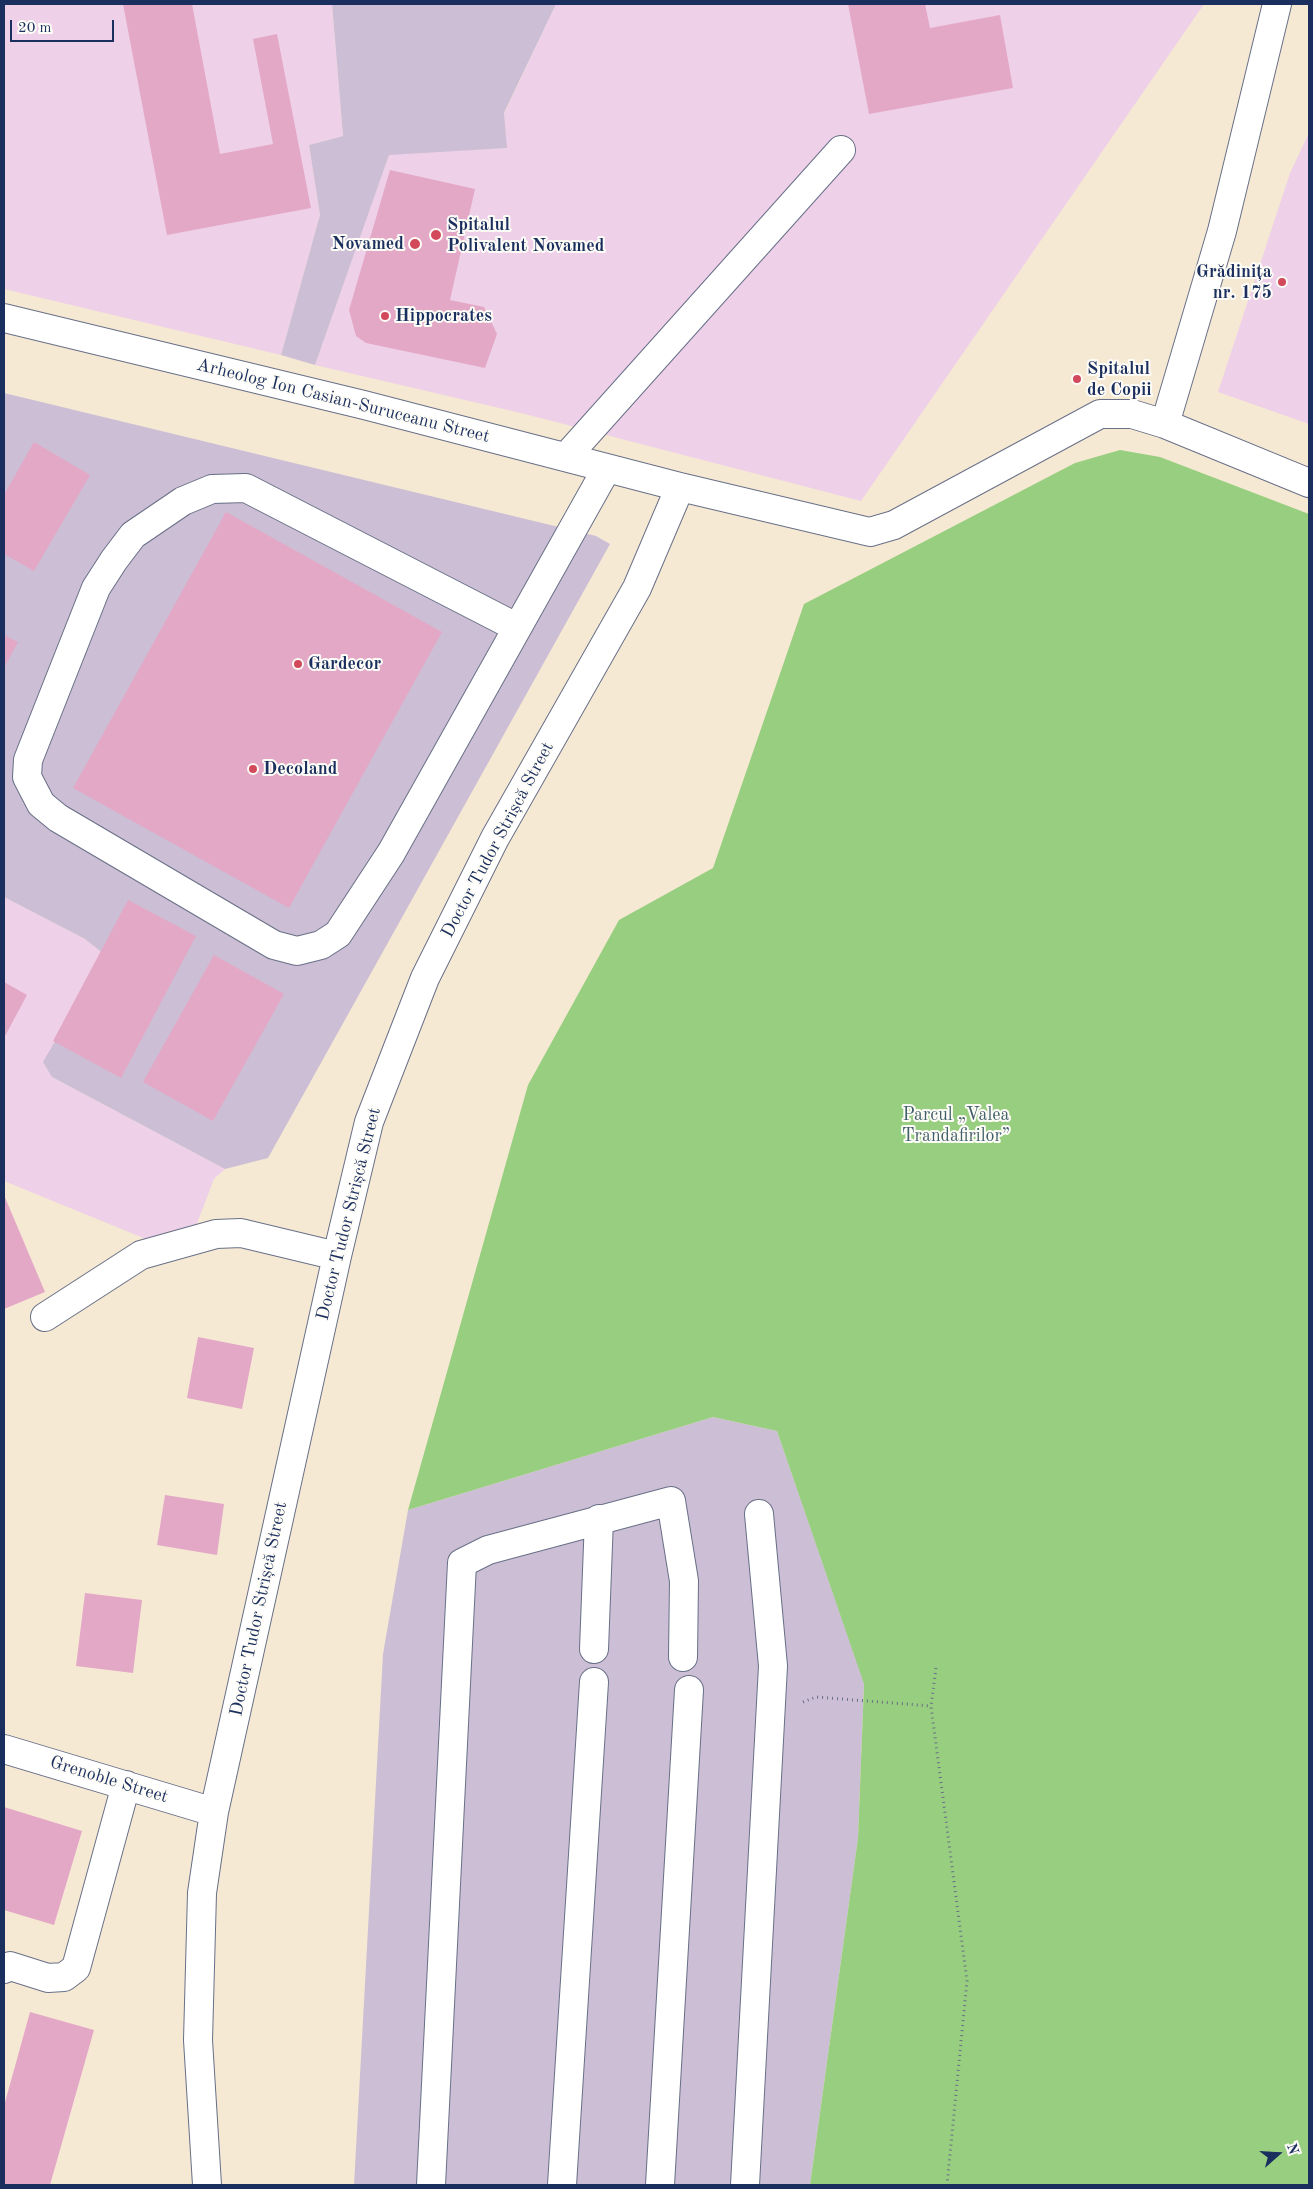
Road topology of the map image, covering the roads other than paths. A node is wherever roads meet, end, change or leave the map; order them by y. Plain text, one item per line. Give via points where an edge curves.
1 (1276, 4) edge
2 (841, 150) dead end
3 (4, 318) edge
4 (1164, 424) junction
5 (566, 457) junction
6 (607, 468) junction
7 (1309, 483) edge
8 (680, 487) junction
9 (516, 627) junction
10 (337, 1256) junction
11 (45, 1317) dead end
12 (759, 1514) dead end
13 (599, 1519) junction
14 (594, 1649) dead end
15 (683, 1657) dead end
16 (594, 1682) dead end
17 (689, 1690) dead end
18 (4, 1749) edge
19 (126, 1785) junction
20 (214, 1812) junction
21 (4, 1969) edge
22 (207, 2185) edge
23 (431, 2185) edge
24 (562, 2185) edge
25 (660, 2185) edge
26 (745, 2185) edge

1 - 4 street via 1222,231
2 - 5 street
3 - 5 street, Arheolog Ion Casian-Suruceanu Street
4 - 7 street
4 - 8 street via 1132,414 1100,414 894,525 870,532
5 - 6 street, Arheolog Ion Casian-Suruceanu Street
6 - 8 street, Arheolog Ion Casian-Suruceanu Street
6 - 9 street
8 - 10 street, Doctor Tudor Strișcă Street via 637,588 495,838 426,978 369,1122
9 - 9 street via 392,853 338,934 321,945 297,951 274,945 58,818 41,804 27,777 28,760 96,588 133,535 183,501 212,489 246,488
10 - 11 street via 241,1234 216,1234 141,1255
10 - 20 street, Doctor Tudor Strișcă Street
12 - 26 street via 773,1666
13 - 14 street
13 - 15 street via 671,1500 684,1582
13 - 23 street via 488,1550 462,1563
16 - 24 street
17 - 25 street
18 - 19 street, Grenoble Street
19 - 20 street, Grenoble Street
19 - 21 street via 76,1968 64,1977 48,1978 10,1966
20 - 22 street, Doctor Tudor Strișcă Street via 202,1894 198,1993

